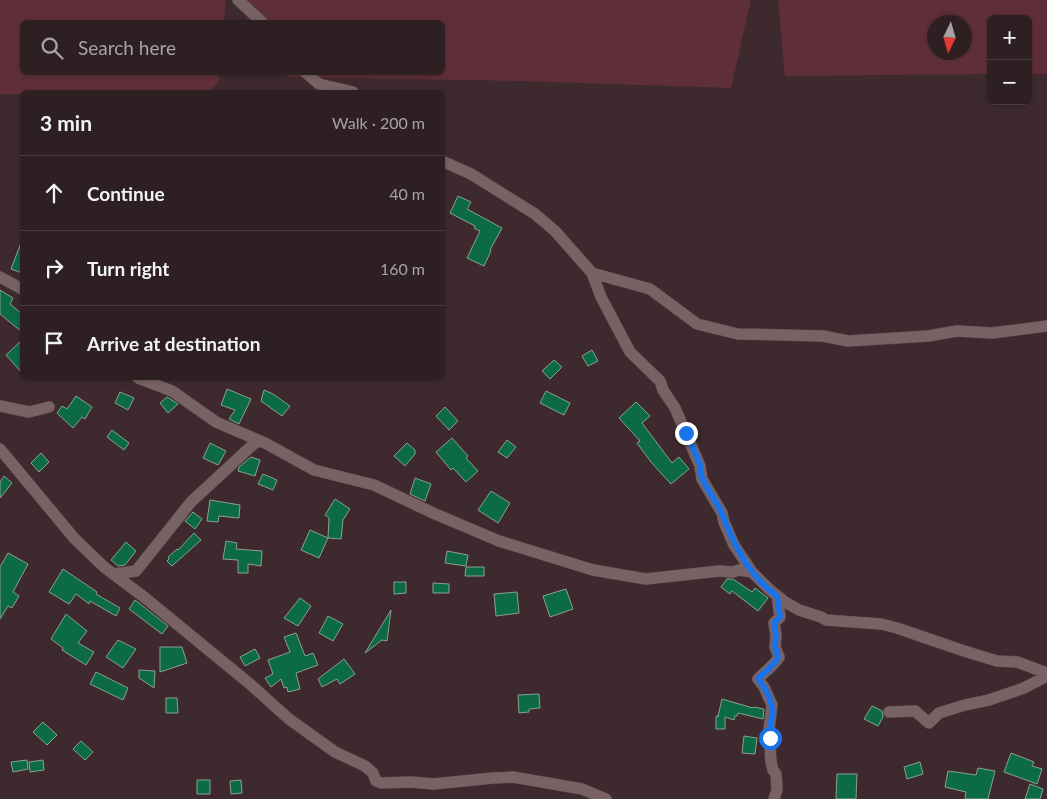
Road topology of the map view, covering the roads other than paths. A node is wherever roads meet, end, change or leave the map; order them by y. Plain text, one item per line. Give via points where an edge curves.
1 (238, 0) edge
2 (260, 20) edge
3 (308, 75) edge
4 (344, 90) edge
5 (445, 162) edge
6 (592, 273) junction
7 (0, 277) edge
8 (20, 288) edge
9 (1047, 326) edge
10 (143, 380) edge
11 (0, 406) edge
12 (49, 407) dead end
13 (258, 440) junction
14 (0, 449) edge
15 (752, 572) junction
16 (114, 574) junction
17 (777, 596) junction
18 (1047, 674) edge
19 (889, 712) dead end
20 (606, 799) edge
21 (774, 799) edge

1 - 2 street
3 - 4 street via 319,84
5 - 6 street via 471,174 535,214 555,231
6 - 9 street via 650,288 698,324 738,334 823,336 848,341 920,337 957,331 992,333
6 - 15 street via 630,352 660,381 675,408 700,466 702,479 722,513 734,545
7 - 8 street
10 - 13 street via 172,391 216,422
11 - 12 street via 29,412
13 - 15 street via 314,470 374,485 499,541 593,570 646,579 719,571
13 - 16 street via 191,502 136,571
14 - 16 street via 74,538
15 - 17 street
16 - 20 street via 250,684 288,719 335,752 364,766 373,773 376,781 433,784 513,777 582,788
17 - 18 street via 799,610 826,620 897,628 997,661 1017,662
17 - 21 street via 780,617 774,623 778,657 758,679 772,705 769,729 771,762 777,779
18 - 19 street via 1024,688 939,712 929,723 915,711

